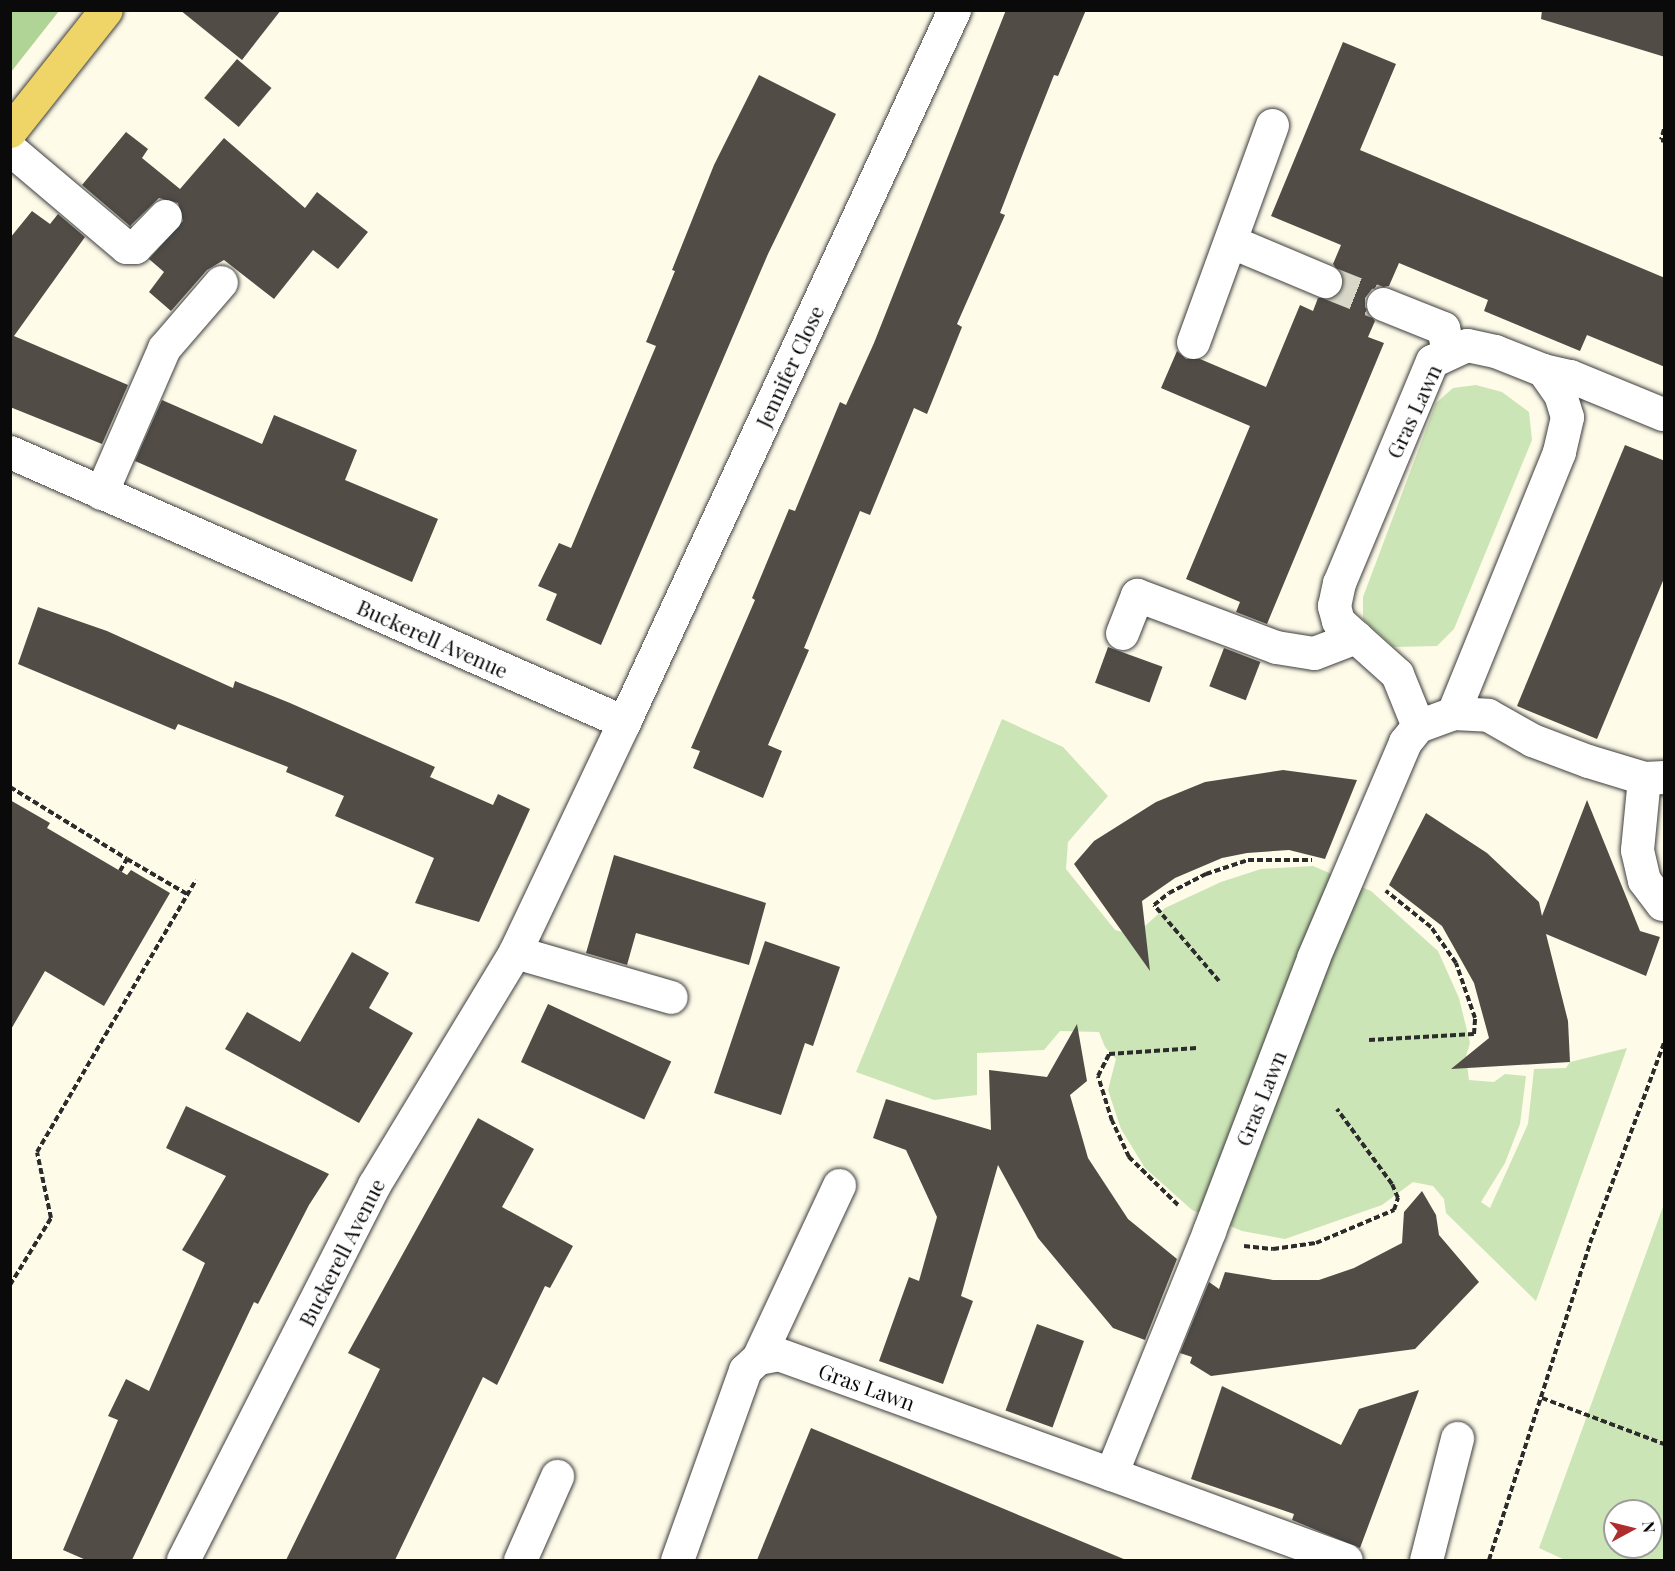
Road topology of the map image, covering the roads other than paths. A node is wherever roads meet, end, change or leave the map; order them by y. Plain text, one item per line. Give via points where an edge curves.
1 (106, 10) edge
2 (954, 10) edge
3 (15, 117) edge
4 (1272, 125) dead end
5 (10, 149) edge
6 (165, 216) dead end
7 (1232, 242) junction
8 (1325, 281) tunnel mouth
9 (221, 282) dead end
10 (1383, 304) tunnel mouth
11 (1193, 342) dead end
12 (1448, 351) junction
13 (1543, 370) junction
14 (1662, 414) dead end
15 (10, 452) edge
16 (101, 493) junction
17 (1122, 633) dead end
18 (1356, 637) junction
19 (1453, 713) junction
20 (624, 722) junction
21 (1418, 726) junction
22 (1654, 777) edge
23 (1662, 904) dead end
24 (515, 952) junction
25 (671, 997) dead end
26 (838, 1185) dead end
27 (758, 1358) junction
28 (1457, 1438) dead end
29 (1111, 1474) junction
30 (557, 1476) dead end
31 (183, 1560) edge
32 (520, 1560) edge
33 (677, 1560) edge
34 (1346, 1560) edge
35 (1426, 1560) edge

1 - 3 main road
2 - 20 street, Jennifer Close
4 - 7 street
5 - 6 street via 126,247 135,247
7 - 8 street
7 - 11 street
9 - 16 street via 164,348
10 - 12 street via 1443,328
12 - 13 street, Gras Lawn via 1467,345 1495,351
12 - 18 street, Gras Lawn via 1432,361 1339,583 1334,606 1338,621
13 - 14 street, Gras Lawn via 1570,376
13 - 19 street via 1560,394 1567,417 1559,452
15 - 16 street, Buckerell Avenue
16 - 20 street, Buckerell Avenue
17 - 18 street via 1137,594 1276,647 1314,653
18 - 21 street, Gras Lawn via 1397,674
19 - 21 street
19 - 22 street via 1488,715 1532,740
20 - 24 street, Buckerell Avenue
21 - 29 street, Gras Lawn via 1405,742 1350,866
22 - 23 street via 1637,850 1644,880
24 - 25 street
24 - 31 street, Buckerell Avenue via 374,1185
26 - 27 street
27 - 29 street, Gras Lawn via 778,1354
27 - 33 street via 745,1370
28 - 35 street
29 - 34 street, Gras Lawn
30 - 32 street

